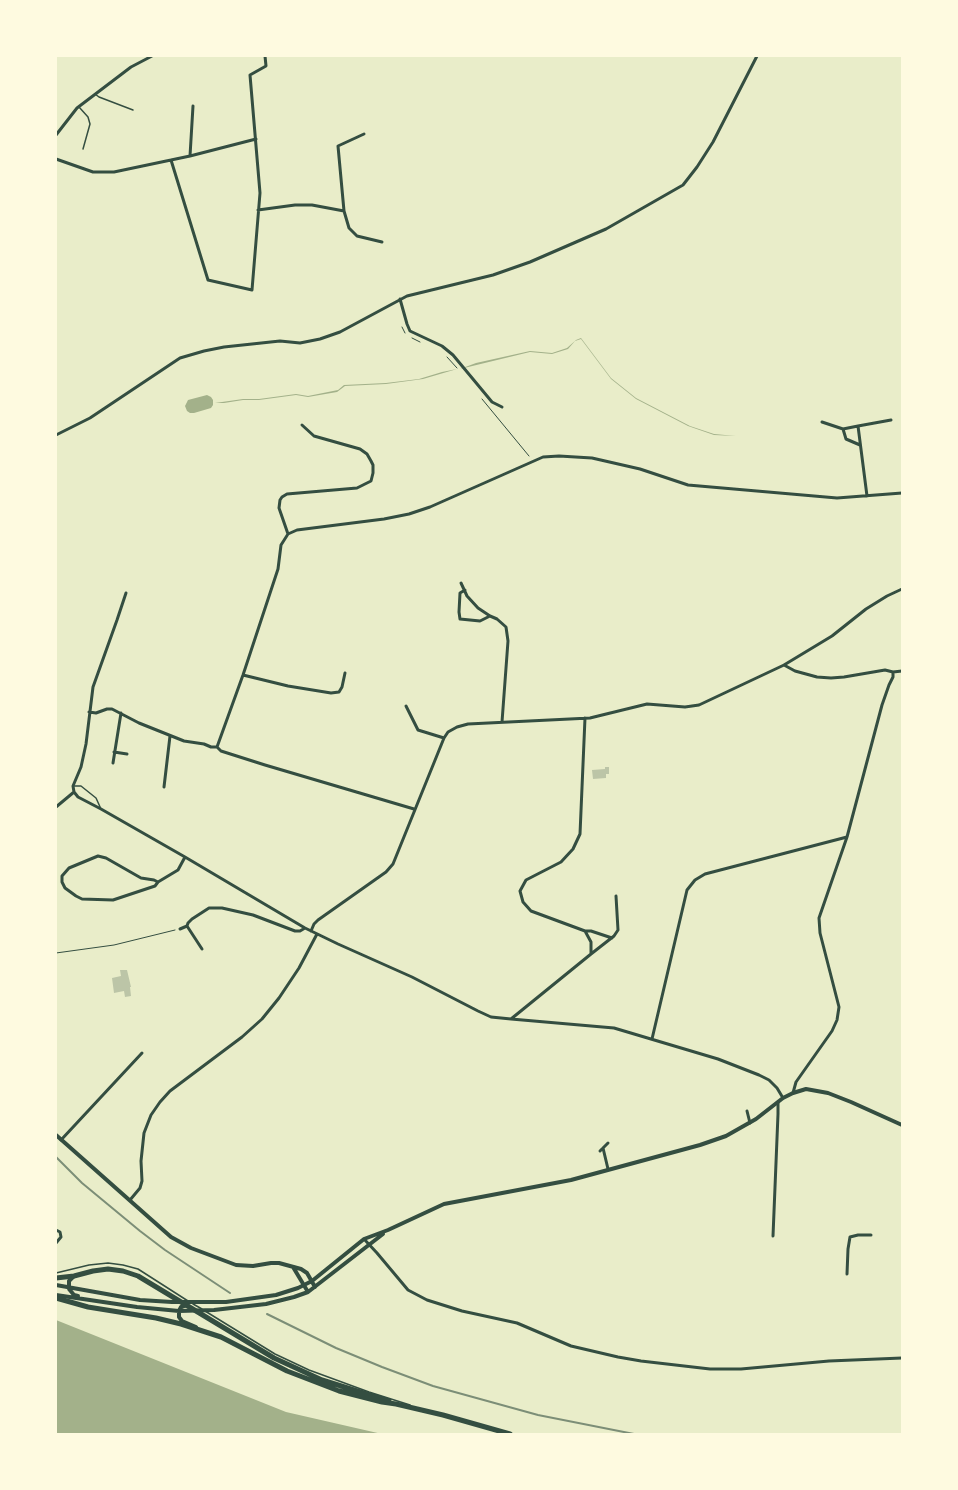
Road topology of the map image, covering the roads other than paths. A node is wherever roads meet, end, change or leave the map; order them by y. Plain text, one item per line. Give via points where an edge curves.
1 (152, 56) edge
2 (265, 56) edge
3 (757, 56) edge
4 (95, 94) junction
5 (193, 106) dead end
6 (79, 107) junction
7 (133, 110) dead end
8 (364, 134) dead end
9 (56, 135) edge
10 (256, 140) junction
11 (83, 149) dead end
12 (190, 156) junction
13 (56, 159) edge
14 (171, 160) junction
15 (258, 210) junction
16 (344, 211) junction
17 (382, 242) dead end
18 (400, 299) junction
19 (502, 407) dead end
20 (891, 420) dead end
21 (822, 422) dead end
22 (302, 425) dead end
23 (858, 426) junction
24 (843, 429) junction
25 (56, 435) edge
26 (860, 445) junction
27 (902, 493) edge
28 (867, 496) junction
29 (288, 534) junction
30 (461, 583) dead end
31 (902, 589) edge
32 (465, 590) junction
33 (126, 593) dead end
34 (490, 616) junction
35 (784, 665) junction
36 (902, 671) edge
37 (893, 672) junction
38 (345, 673) dead end
39 (243, 675) junction
40 (406, 706) dead end
41 (89, 712) junction
42 (120, 713) junction
43 (585, 718) junction
44 (502, 722) junction
45 (170, 736) junction
46 (444, 738) junction
47 (217, 747) junction
48 (114, 752) junction
49 (127, 754) dead end
50 (113, 763) dead end
51 (73, 786) junction
52 (164, 787) dead end
53 (74, 792) junction
54 (56, 808) edge
55 (102, 809) junction
56 (414, 809) junction
57 (847, 837) junction
58 (185, 857) junction
59 (158, 882) junction
60 (616, 896) dead end
61 (187, 926) junction
62 (305, 928) junction
63 (180, 929) road end
64 (311, 931) junction
65 (585, 931) junction
66 (317, 934) junction
67 (612, 938) junction
68 (202, 949) dead end
69 (591, 954) junction
70 (511, 1019) junction
71 (652, 1038) junction
72 (142, 1054) dead end
73 (793, 1093) junction
74 (783, 1098) junction
75 (778, 1101) junction
76 (747, 1111) dead end
77 (750, 1123) junction
78 (902, 1125) edge
79 (56, 1135) edge
80 (61, 1140) junction
81 (608, 1143) dead end
82 (603, 1148) junction
83 (600, 1151) dead end
84 (608, 1169) junction
85 (130, 1200) junction
86 (56, 1230) edge
87 (388, 1230) junction
88 (871, 1235) dead end
89 (773, 1236) dead end
90 (364, 1239) junction
91 (56, 1243) edge
92 (368, 1244) junction
93 (293, 1266) junction
94 (56, 1273) edge
95 (848, 1274) dead end
96 (74, 1276) junction
97 (56, 1278) edge
98 (312, 1281) junction
99 (304, 1285) junction
100 (56, 1286) edge
101 (315, 1287) junction
102 (69, 1289) junction
103 (308, 1292) junction
104 (56, 1295) edge
105 (56, 1298) edge
106 (91, 1300) junction
107 (197, 1303) junction
108 (179, 1311) junction
109 (221, 1337) junction
110 (902, 1358) edge
111 (396, 1404) junction
112 (416, 1409) junction
113 (510, 1434) edge

1 - 4 street via 131,67
2 - 10 street via 266,66 250,75
3 - 18 street via 714,142 683,185 606,229 530,262 494,275
4 - 6 street
4 - 7 lane
5 - 12 street
6 - 9 street
6 - 11 lane via 88,117 90,124
8 - 16 street via 338,146
10 - 12 street
10 - 15 street via 260,193
12 - 14 street
13 - 14 street via 94,172 114,172
14 - 15 street via 208,280 252,290
15 - 16 street via 312,205
16 - 17 street via 349,228 357,236
18 - 19 street via 410,331 442,346 453,355 492,402
18 - 25 street via 340,332 320,339 300,343 280,341 224,347 180,358 90,418
20 - 23 street
21 - 24 street
22 - 29 street via 314,436 360,449 371,461 373,473 371,481 357,488 287,494 282,497 279,508
23 - 24 street
23 - 26 street
24 - 26 street via 846,439
26 - 28 street
27 - 28 street
28 - 29 street via 837,498 688,485 640,469 592,458 543,457 409,514 297,530
29 - 39 street via 281,545 278,569
30 - 32 street
31 - 35 street via 866,609 832,636
32 - 34 street via 478,608
32 - 34 street via 460,593 460,619 480,621
33 - 41 street via 95,677
34 - 44 street via 506,627 507,634
35 - 37 street via 795,671 831,678 885,670
35 - 43 street via 699,705 647,704
36 - 37 street
37 - 57 street
38 - 39 street via 339,692 332,694
39 - 47 street
40 - 46 street via 418,730
41 - 42 street via 112,709
41 - 51 street via 81,767
42 - 45 street
42 - 48 street
43 - 44 street
43 - 65 street via 580,834 573,849 561,862 526,880 520,891 522,902 531,911
44 - 46 street via 456,727
45 - 47 street
45 - 52 street
46 - 56 street
47 - 56 street via 221,751 254,762
48 - 49 street
48 - 50 street
51 - 53 street
51 - 55 lane via 81,786 96,798
53 - 54 street
53 - 55 street via 78,797
55 - 58 street
56 - 64 street via 392,864 386,872 318,920
57 - 71 street via 705,874 695,880 687,890
57 - 73 street via 819,918 820,933 839,1007 837,1020 796,1082
58 - 59 street via 178,870
58 - 62 street
59 - 59 street via 141,878 98,856 70,868 62,876 65,888 76,896 87,899 113,900 155,886
60 - 67 street via 618,930
61 - 62 street via 192,919 209,908 222,908 253,915 295,931
61 - 63 street
61 - 68 street
62 - 64 street
64 - 66 street
65 - 67 street
65 - 69 street via 591,942
66 - 70 street via 412,977 491,1017
66 - 85 street via 299,968 262,1019 170,1091 160,1102 151,1115 144,1133 142,1181 140,1188
67 - 69 street
69 - 70 street
70 - 71 street via 614,1028
71 - 74 street via 759,1075 769,1080
72 - 80 street
73 - 74 street
73 - 78 street via 806,1089 828,1093
74 - 75 street
75 - 77 street
75 - 89 street
76 - 77 street
77 - 84 street via 726,1136 700,1145
79 - 80 street
80 - 85 street
81 - 82 street
82 - 83 street
82 - 84 street
84 - 87 street via 571,1180 444,1204
85 - 93 street via 171,1237 191,1248 245,1266 279,1263
86 - 91 street via 60,1232 61,1237
87 - 90 street
87 - 92 street
88 - 95 street via 850,1237
90 - 92 street
90 - 98 street
92 - 101 street
92 - 110 street via 408,1290 427,1300 517,1323 570,1346 618,1357 710,1369
93 - 98 street via 307,1273
93 - 99 street
94 - 112 lane via 108,1263 138,1269 275,1354 309,1370 407,1403
96 - 97 main road
96 - 102 street via 69,1281
96 - 111 main road via 93,1270 108,1269 138,1276 274,1358 322,1380
98 - 99 street
98 - 101 street
99 - 103 street
99 - 107 street via 276,1295
100 - 102 street
101 - 103 street
102 - 106 street via 74,1295
102 - 107 street via 140,1300
103 - 108 street via 283,1300 240,1308
104 - 106 street
105 - 109 main road via 88,1307 156,1318
106 - 108 street
107 - 108 street via 181,1307
108 - 109 street via 182,1321
109 - 111 main road via 287,1371 339,1391
111 - 112 main road
112 - 113 main road

